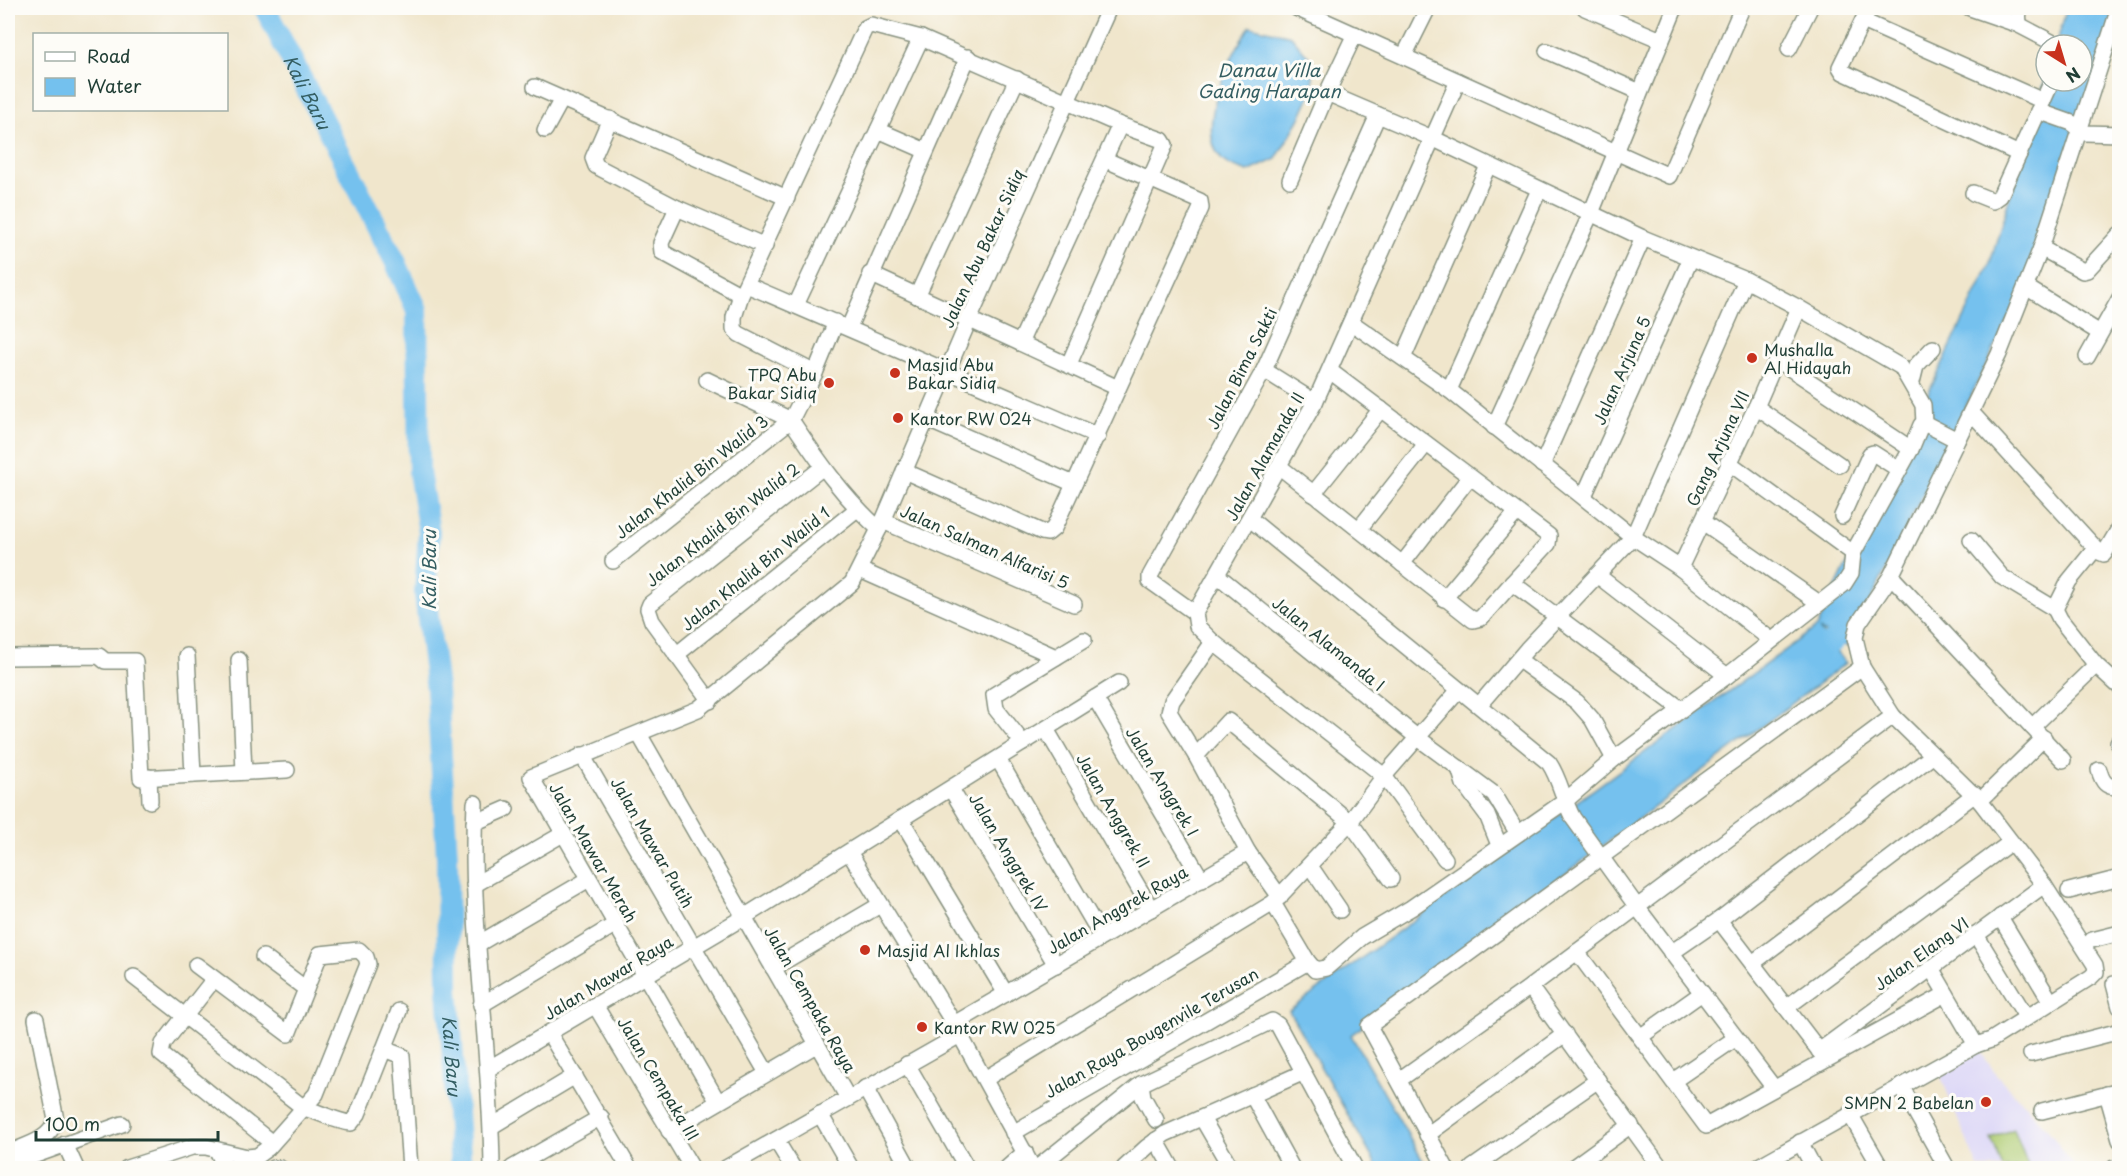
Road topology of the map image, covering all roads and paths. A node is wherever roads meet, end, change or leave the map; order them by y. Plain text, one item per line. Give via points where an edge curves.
1 (1109, 8) edge
2 (1296, 8) edge
3 (1428, 8) edge
4 (1585, 8) edge
5 (1675, 8) edge
6 (1742, 8) edge
7 (1810, 8) edge
8 (1970, 8) edge
9 (2018, 8) edge
10 (2119, 8) edge
11 (1866, 14) edge
12 (2019, 25) junction
13 (2034, 33) edge
14 (1355, 34) junction
15 (921, 38) junction
16 (1661, 40) junction
17 (1789, 49) dead end
18 (1547, 51) dead end
19 (1404, 56) junction
20 (968, 57) junction
21 (1017, 79) junction
22 (1458, 81) junction
23 (535, 87) dead end
24 (1640, 92) junction
25 (1327, 93) junction
26 (2049, 93) edge
27 (562, 99) junction
28 (1069, 102) junction
29 (2044, 110) junction
30 (1378, 115) junction
31 (610, 119) junction
32 (1120, 125) junction
33 (2076, 125) junction
34 (545, 130) dead end
35 (878, 130) junction
36 (2120, 134) edge
37 (1432, 138) junction
38 (926, 151) junction
39 (1616, 152) junction
40 (2019, 154) junction
41 (1106, 160) junction
42 (1488, 166) junction
43 (1290, 180) dead end
44 (1152, 181) junction
45 (1539, 190) junction
46 (1973, 193) dead end
47 (788, 198) junction
48 (677, 208) junction
49 (1591, 213) junction
50 (2120, 234) edge
51 (1643, 238) junction
52 (765, 246) junction
53 (2041, 248) junction
54 (1691, 258) junction
55 (870, 274) junction
56 (1746, 280) junction
57 (2026, 287) junction
58 (744, 290) junction
59 (917, 296) junction
60 (2120, 298) edge
61 (796, 305) junction
62 (1798, 308) junction
63 (969, 320) junction
64 (1352, 323) junction
65 (842, 324) junction
66 (2100, 333) junction
67 (1020, 343) junction
68 (1933, 348) dead end
69 (2087, 357) dead end
70 (1403, 358) junction
71 (1776, 359) junction
72 (1069, 364) junction
73 (948, 369) junction
74 (1264, 370) junction
75 (1330, 371) junction
76 (815, 373) junction
77 (707, 380) dead end
78 (1912, 382) junction
79 (1118, 388) junction
80 (1449, 390) junction
81 (1315, 402) junction
82 (1756, 407) junction
83 (1380, 409) junction
84 (1971, 412) junction
85 (791, 420) junction
86 (928, 420) junction
87 (1494, 428) junction
88 (1941, 432) junction
89 (1098, 436) junction
90 (1426, 444) junction
91 (1911, 449) junction
92 (1728, 462) junction
93 (1542, 465) junction
94 (1840, 465) dead end
95 (823, 467) junction
96 (1280, 467) junction
97 (1898, 469) junction
98 (904, 471) junction
99 (1469, 478) junction
100 (1074, 484) junction
101 (1313, 494) junction
102 (1584, 496) junction
103 (857, 509) junction
104 (1516, 513) junction
105 (1842, 516) dead end
106 (1250, 519) junction
107 (1702, 522) junction
108 (881, 525) junction
109 (2120, 527) edge
110 (1359, 529) junction
111 (1633, 537) junction
112 (1971, 540) dead end
113 (2095, 549) junction
114 (1853, 553) junction
115 (613, 561) dead end
116 (1402, 564) junction
117 (1680, 568) junction
118 (860, 570) junction
119 (1217, 575) junction
120 (1597, 575) junction
121 (1891, 576) junction
122 (1512, 583) junction
123 (1444, 599) junction
124 (1819, 603) junction
125 (1074, 604) dead end
126 (2055, 609) junction
127 (1195, 613) junction
128 (1558, 618) junction
129 (1084, 640) dead end
130 (1771, 640) junction
131 (1213, 642) junction
132 (676, 655) junction
133 (187, 656) dead end
134 (8, 657) edge
135 (1056, 657) junction
136 (239, 660) dead end
137 (1519, 660) junction
138 (2096, 665) junction
139 (1862, 667) junction
140 (1727, 676) junction
141 (1119, 683) dead end
142 (2120, 687) edge
143 (1459, 690) junction
144 (1095, 698) junction
145 (710, 701) junction
146 (1480, 704) junction
147 (1681, 709) junction
148 (1893, 716) junction
149 (2032, 727) junction
150 (1046, 729) junction
151 (639, 734) junction
152 (1418, 738) junction
153 (2044, 738) junction
154 (1023, 743) junction
155 (582, 755) junction
156 (1196, 756) junction
157 (1932, 756) junction
158 (998, 759) junction
159 (1614, 759) junction
160 (2062, 760) dead end
161 (1459, 768) junction
162 (287, 770) dead end
163 (2099, 770) dead end
164 (244, 772) junction
165 (193, 775) junction
166 (1384, 776) junction
167 (149, 777) junction
168 (530, 779) joint
169 (2120, 786) edge
170 (951, 789) junction
171 (1978, 798) junction
172 (150, 801) dead end
173 (1564, 802) junction
174 (475, 803) dead end
175 (506, 809) dead end
176 (901, 819) junction
177 (1350, 822) junction
178 (474, 824) junction
179 (1517, 832) junction
180 (563, 834) junction
181 (2011, 842) junction
182 (1499, 846) junction
183 (849, 852) junction
184 (1248, 852) junction
185 (1603, 858) junction
186 (1445, 859) dead end
187 (1310, 866) junction
188 (2120, 878) edge
189 (589, 879) junction
190 (1391, 879) dead end
191 (1202, 880) junction
192 (474, 885) junction
193 (2044, 885) junction
194 (2068, 891) dead end
195 (1276, 900) junction
196 (880, 905) junction
197 (1637, 907) junction
198 (1151, 909) junction
199 (1340, 910) dead end
200 (2000, 917) junction
201 (744, 918) junction
202 (1719, 920) junction
203 (616, 924) junction
204 (2120, 933) edge
205 (1976, 935) junction
206 (1102, 937) junction
207 (2092, 940) dead end
208 (478, 944) junction
209 (694, 947) junction
210 (1577, 952) junction
211 (1671, 953) junction
212 (263, 957) dead end
213 (1308, 962) junction
214 (1754, 962) junction
215 (196, 965) dead end
216 (1056, 965) junction
217 (773, 968) junction
218 (1931, 968) junction
219 (645, 975) junction
220 (134, 977) dead end
221 (214, 979) junction
222 (2120, 983) edge
223 (1530, 987) junction
224 (306, 989) junction
225 (1702, 993) junction
226 (1006, 994) junction
227 (1946, 994) junction
228 (2051, 1002) junction
229 (481, 1005) junction
230 (595, 1005) junction
231 (2120, 1006) edge
232 (1787, 1007) junction
233 (399, 1011) dead end
234 (185, 1016) junction
235 (2027, 1018) junction
236 (36, 1019) dead end
237 (957, 1029) junction
238 (2120, 1031) edge
239 (549, 1032) junction
240 (1565, 1034) junction
241 (1640, 1037) junction
242 (1736, 1038) junction
243 (816, 1045) junction
244 (1976, 1045) junction
245 (384, 1049) junction
246 (2031, 1054) dead end
247 (1822, 1055) junction
248 (907, 1064) junction
249 (489, 1068) junction
250 (1302, 1072) junction
251 (767, 1073) junction
252 (575, 1076) junction
253 (985, 1079) junction
254 (1399, 1080) junction
255 (1598, 1080) junction
256 (1673, 1081) junction
257 (1141, 1084) junction
258 (1901, 1086) junction
259 (865, 1088) junction
260 (1774, 1088) junction
261 (2113, 1092) edge
262 (1252, 1095) junction
263 (848, 1098) junction
264 (718, 1102) junction
265 (304, 1108) junction
266 (2042, 1111) dead end
267 (820, 1114) junction
268 (1850, 1114) junction
269 (601, 1117) junction
270 (1202, 1118) junction
271 (1156, 1120) dead end
272 (122, 1124) dead end
273 (1631, 1125) junction
274 (492, 1126) junction
275 (669, 1131) junction
276 (1013, 1133) junction
277 (1427, 1135) junction
278 (776, 1140) junction
279 (1156, 1140) junction
280 (2120, 1140) edge
281 (1800, 1142) junction
282 (272, 1143) junction
283 (65, 1144) junction
284 (218, 1150) junction
285 (1025, 1152) junction
286 (8, 1153) edge
287 (8, 1165) edge
288 (625, 1167) edge
289 (2120, 1167) edge
290 (76, 1168) edge
291 (127, 1168) edge
292 (225, 1168) edge
293 (273, 1168) edge
294 (280, 1168) edge
295 (410, 1168) edge
296 (492, 1168) edge
297 (512, 1168) edge
298 (692, 1168) edge
299 (730, 1168) edge
300 (793, 1168) edge
301 (851, 1168) edge
302 (909, 1168) edge
303 (967, 1168) edge
304 (1007, 1168) edge
305 (1035, 1168) edge
306 (1124, 1168) edge
307 (1172, 1168) edge
308 (1231, 1168) edge
309 (1292, 1168) edge
310 (1354, 1168) edge
311 (1446, 1168) edge
312 (1472, 1168) edge
313 (1572, 1168) edge
314 (1661, 1168) edge
315 (1755, 1168) edge
316 (1814, 1168) edge
317 (1881, 1168) edge
318 (1947, 1168) edge
319 (2114, 1168) edge

1 - 28 street, Jalan Abu Bakar Sidiq
2 - 14 street
3 - 19 street
4 - 16 street
5 - 16 street
6 - 39 street via 1669,176
7 - 17 street
8 - 12 street
9 - 12 street
10 - 33 street
11 - 29 street
11 - 40 street via 1840,67 1843,72
12 - 13 street
14 - 19 street
14 - 25 street
15 - 20 street
15 - 35 street
15 - 47 street via 871,25 865,28
16 - 24 street
18 - 24 street
19 - 22 street
20 - 21 street
20 - 38 street
21 - 28 street
21 - 59 street
22 - 37 street, Jalan Alamanda II
22 - 39 street
23 - 27 street
24 - 39 street
25 - 30 street
25 - 43 street
26 - 29 street
27 - 31 street
27 - 34 street
28 - 32 street
28 - 63 street, Jalan Abu Bakar Sidiq
29 - 33 street
29 - 40 street
30 - 37 street
30 - 74 street, Jalan Bima Sakti
31 - 47 street
31 - 48 street via 593,158 594,165
32 - 41 street
32 - 44 street via 1162,140 1165,145
33 - 36 street via 2085,133
33 - 53 street
35 - 38 street
35 - 61 street
37 - 42 street
37 - 64 street, Jalan Alamanda II
38 - 55 street
39 - 49 street
40 - 46 street via 1997,199
41 - 44 street
41 - 67 street
42 - 45 street
42 - 70 street
44 - 72 street
44 - 79 street via 1200,201 1201,208
45 - 49 street
45 - 80 street
47 - 52 street
48 - 52 street
48 - 58 street via 661,243 662,252
49 - 51 street
49 - 87 street
50 - 53 street via 2087,270
51 - 54 street
51 - 93 street
52 - 58 street
53 - 57 street
54 - 56 street
54 - 102 street, Jalan Arjuna 5
55 - 59 street
55 - 65 street
56 - 62 street
56 - 111 street
57 - 66 street
57 - 84 street
58 - 61 street
58 - 76 street via 734,317 736,332
59 - 63 street
60 - 66 street
61 - 65 street
62 - 71 street, Gang Arjuna VII
62 - 78 street via 1901,367
63 - 67 street
63 - 73 street, Jalan Abu Bakar Sidiq
64 - 70 street
64 - 75 street, Jalan Alamanda II
65 - 73 street
65 - 76 street
66 - 69 street
67 - 72 street
68 - 78 street via 1916,366
70 - 80 street
71 - 82 street, Gang Arjuna VII
71 - 91 street
72 - 79 street
73 - 86 street, Jalan Abu Bakar Sidiq
73 - 89 street
74 - 81 street
74 - 127 street, Jalan Bima Sakti via 1150,576 1150,581
75 - 81 street, Jalan Alamanda II
75 - 83 street
76 - 85 street
77 - 85 street
78 - 88 street
79 - 89 street
80 - 87 street
81 - 96 street, Jalan Alamanda II
82 - 92 street, Gang Arjuna VII
82 - 94 street
83 - 90 street
83 - 101 street
84 - 88 street
84 - 113 street
85 - 95 street, Jalan Salman Alfarisi 5
85 - 115 street, Jalan Khalid Bin Walid 3
86 - 98 street, Jalan Abu Bakar Sidiq
86 - 100 street
87 - 93 street
88 - 91 street
88 - 121 street
89 - 100 street
90 - 99 street
90 - 110 street
91 - 97 street
92 - 107 street, Gang Arjuna VII
92 - 114 street
93 - 102 street
95 - 103 street, Jalan Salman Alfarisi 5
95 - 132 street, Jalan Khalid Bin Walid 2 via 650,604 649,615
96 - 101 street
96 - 106 street, Jalan Alamanda II
97 - 105 street via 1869,454
97 - 114 street
98 - 100 street via 1045,533 1054,528
98 - 108 street, Jalan Abu Bakar Sidiq
99 - 104 street
99 - 116 street
101 - 110 street
102 - 111 street
103 - 108 street, Jalan Salman Alfarisi 5
103 - 132 street, Jalan Khalid Bin Walid 1
104 - 122 street via 1549,536 1550,542
104 - 123 street
106 - 119 street, Jalan Alamanda II
106 - 143 street
107 - 117 street, Gang Arjuna VII
107 - 124 street
108 - 118 street, Jalan Abu Bakar Sidiq
108 - 125 street, Jalan Salman Alfarisi 5
109 - 113 street via 2108,551 2104,554
110 - 116 street
111 - 117 street
111 - 120 street
112 - 126 street via 2002,577
113 - 126 street via 2069,581
114 - 124 street via 1851,573 1844,584
116 - 123 street
117 - 130 street
118 - 135 street
118 - 145 street, Jalan Abu Bakar Sidiq via 836,599
119 - 127 street, Jalan Alamanda II
119 - 152 street, Jalan Alamanda I
120 - 128 street
120 - 140 street
121 - 139 street via 1855,630
121 - 149 street
122 - 123 street via 1477,620
122 - 128 street
124 - 130 street
126 - 138 street
127 - 131 street via 1197,626
128 - 137 street
128 - 147 street
129 - 135 street
130 - 140 street
131 - 156 street via 1169,706 1172,719
131 - 166 street
132 - 145 street, Jalan Khalid Bin Walid 2
133 - 165 street
134 - 167 street via 99,656 105,661 135,661 141,778
135 - 154 street via 993,697 996,709
136 - 164 street
137 - 146 street
137 - 159 street via 1577,702 1592,719
138 - 142 street
138 - 149 street
139 - 148 street
139 - 185 street
140 - 147 street
141 - 144 street, Jalan Mawar Raya
143 - 146 street
143 - 152 street
144 - 150 street, Jalan Mawar Raya
144 - 191 street, Jalan Anggrek I
145 - 151 street, Jalan Abu Bakar Sidiq
146 - 173 street via 1549,763 1556,772
147 - 159 street
148 - 157 street
148 - 197 street
149 - 153 street
150 - 154 street, Jalan Mawar Raya
150 - 198 street, Jalan Anggrek II
151 - 155 street, Jalan Abu Bakar Sidiq
151 - 201 street, Jalan Cempaka Raya
152 - 161 street, Jalan Alamanda I
152 - 166 street
153 - 160 street
153 - 171 street
154 - 158 street, Jalan Mawar Raya
155 - 168 street, Jalan Abu Bakar Sidiq
155 - 209 street, Jalan Mawar Putih
156 - 177 street via 1228,721
156 - 184 street
157 - 171 street
157 - 202 street
158 - 170 street, Jalan Mawar Raya
158 - 206 street
159 - 173 street
161 - 179 street, Jalan Alamanda I via 1496,796
161 - 182 street
162 - 164 street
163 - 169 street via 2110,787
164 - 165 street
165 - 167 street
166 - 177 street
166 - 186 street
167 - 172 street
168 - 180 street, Jalan Mawar Merah
170 - 176 street, Jalan Mawar Raya
170 - 216 street, Jalan Anggrek IV
171 - 181 street
171 - 214 street
173 - 179 street
173 - 185 street
174 - 178 street
175 - 178 street
176 - 183 street, Jalan Mawar Raya
176 - 226 street
177 - 187 street
177 - 190 street
178 - 192 street
179 - 182 street
180 - 189 street, Jalan Mawar Merah
180 - 192 street
181 - 193 street
181 - 232 street
182 - 213 street via 1362,938 1326,968 1315,970
183 - 196 street
183 - 201 street, Jalan Mawar Raya
184 - 191 street, Jalan Anggrek Raya
184 - 195 street
185 - 197 street
185 - 254 street via 1369,1026
187 - 195 street
187 - 199 street
188 - 194 street
189 - 203 street, Jalan Mawar Merah
189 - 208 street
191 - 198 street, Jalan Anggrek Raya
192 - 208 street
193 - 200 street, Jalan Elang VI
193 - 228 street via 2096,970
195 - 213 street
195 - 253 street
196 - 217 street
196 - 237 street
197 - 210 street
197 - 211 street
198 - 206 street, Jalan Anggrek Raya
200 - 205 street, Jalan Elang VI
200 - 228 street
201 - 209 street, Jalan Mawar Raya
201 - 217 street, Jalan Cempaka Raya
202 - 211 street
202 - 214 street
203 - 219 street, Jalan Mawar Merah
203 - 229 street
204 - 207 street
205 - 218 street, Jalan Elang VI
205 - 235 street
206 - 216 street, Jalan Anggrek Raya
208 - 229 street
209 - 219 street, Jalan Mawar Raya
209 - 251 street, Jalan Mawar Putih
210 - 223 street
210 - 241 street
211 - 225 street
212 - 224 street
213 - 276 street, Jalan Raya Bougenvile Terusan
214 - 232 street
215 - 221 street
216 - 226 street, Jalan Anggrek Raya
217 - 243 street, Jalan Cempaka Raya
218 - 227 street
218 - 247 street, Jalan Elang VI
219 - 230 street, Jalan Mawar Raya
219 - 264 street, Jalan Mawar Merah
220 - 234 street
221 - 224 street via 288,1034
221 - 234 street
222 - 231 street via 2114,984
223 - 240 street
223 - 254 street
224 - 265 street via 320,954 359,950 366,957 368,964 316,1094
225 - 241 street
225 - 242 street
226 - 237 street, Jalan Anggrek Raya
227 - 244 street
227 - 247 street
228 - 235 street
229 - 249 street
230 - 239 street, Jalan Mawar Raya
230 - 275 street, Jalan Cempaka III
232 - 247 street
233 - 245 street
234 - 265 street
234 - 282 street via 163,1044 161,1054
235 - 244 street
236 - 286 street via 56,1120 44,1138
237 - 248 street, Jalan Anggrek Raya
237 - 253 street
238 - 246 street
239 - 249 street, Jalan Mawar Raya
239 - 252 street
240 - 255 street
240 - 277 street
241 - 256 street
242 - 256 street
242 - 260 street
243 - 251 street
243 - 263 street, Jalan Cempaka Raya
244 - 258 street
245 - 265 street via 351,1123
245 - 295 street via 402,1056
247 - 260 street
248 - 259 street, Jalan Anggrek Raya
248 - 303 street
249 - 274 street
250 - 257 street via 1272,1021
250 - 262 street
250 - 310 street
251 - 264 street
252 - 269 street
252 - 274 street
253 - 276 street
254 - 277 street
255 - 273 street
255 - 312 street
256 - 260 street via 1707,1126
257 - 271 street via 1143,1097
257 - 305 street
258 - 268 street
258 - 318 street
259 - 263 street, Jalan Anggrek Raya
259 - 302 street
261 - 266 street
261 - 280 street
262 - 270 street
262 - 309 street
263 - 267 street, Jalan Anggrek Raya
264 - 275 street
265 - 282 street
267 - 278 street, Jalan Anggrek Raya
267 - 301 street
268 - 281 street
268 - 317 street
269 - 288 street
269 - 297 street
270 - 279 street
270 - 308 street
272 - 283 street
273 - 313 street
273 - 314 street
274 - 296 street
275 - 298 street, Jalan Cempaka III
276 - 285 street
277 - 311 street
278 - 299 street, Jalan Anggrek Raya
278 - 300 street
279 - 306 street
279 - 307 street
281 - 315 street
281 - 316 street
282 - 284 street via 256,1156
283 - 287 street
283 - 290 street
284 - 291 street via 192,1147
284 - 292 street
285 - 304 street
285 - 305 street
289 - 319 street
293 - 294 street

